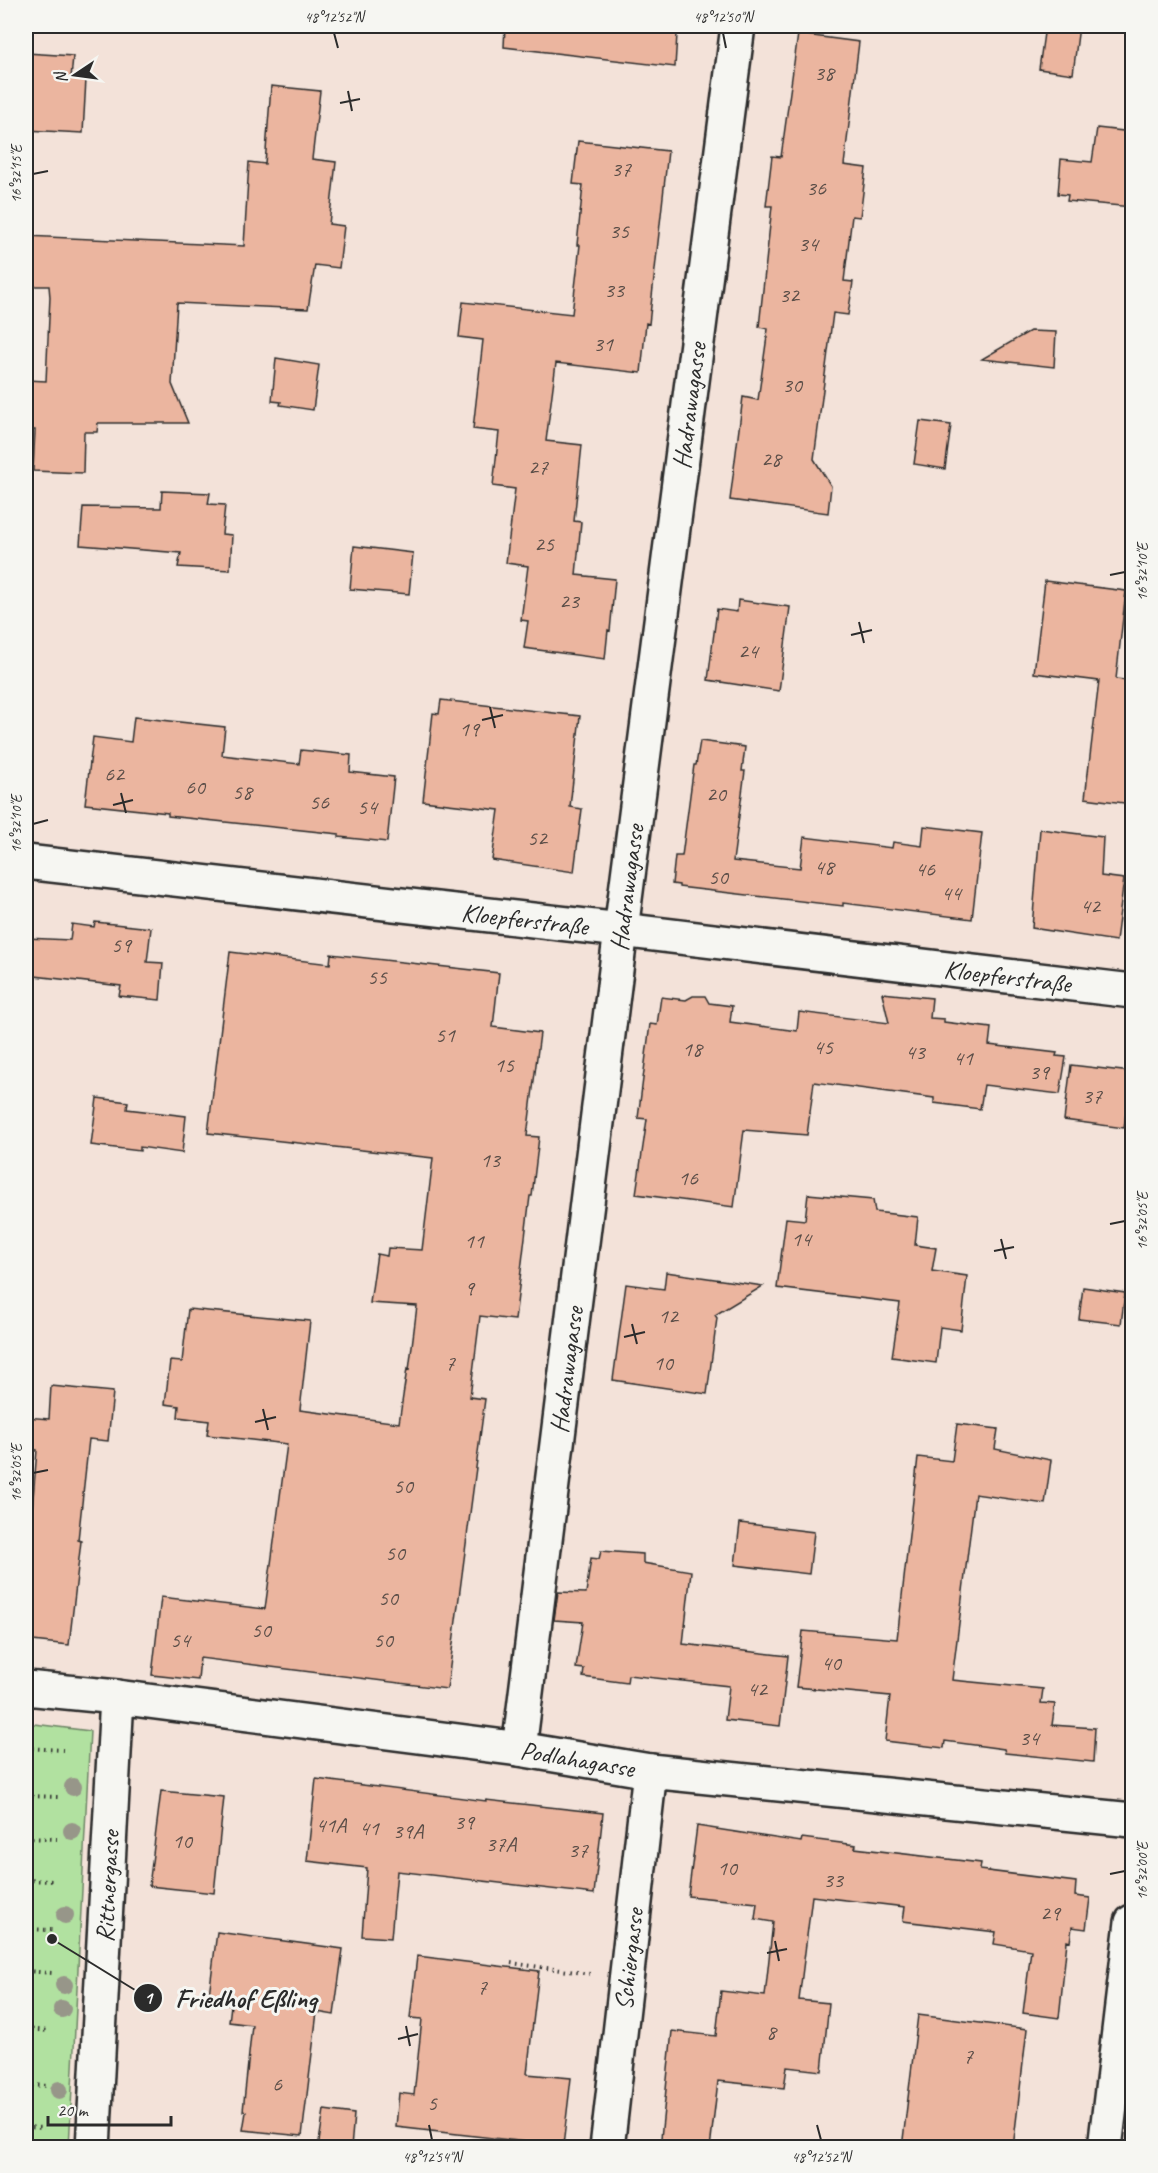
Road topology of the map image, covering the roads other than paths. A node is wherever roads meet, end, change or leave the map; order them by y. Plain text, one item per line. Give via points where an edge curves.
1 (738, 26) edge
2 (26, 862) edge
3 (621, 930) junction
4 (1132, 991) edge
5 (26, 1688) edge
6 (117, 1697) junction
7 (519, 1749) junction
8 (650, 1771) junction
9 (1132, 1820) edge
10 (1132, 1922) edge
11 (93, 2148) edge
12 (607, 2148) edge
13 (1105, 2148) edge

1 - 3 street, Hadrawagasse
2 - 3 street, Kloepferstraße
3 - 4 street, Kloepferstraße
3 - 7 street, Hadrawagasse
5 - 6 street, Podlahagasse
6 - 7 street, Podlahagasse
6 - 11 street, Rittnergasse
7 - 8 street, Podlahagasse
8 - 9 street, Podlahagasse
8 - 12 street, Schiergasse
10 - 13 street

